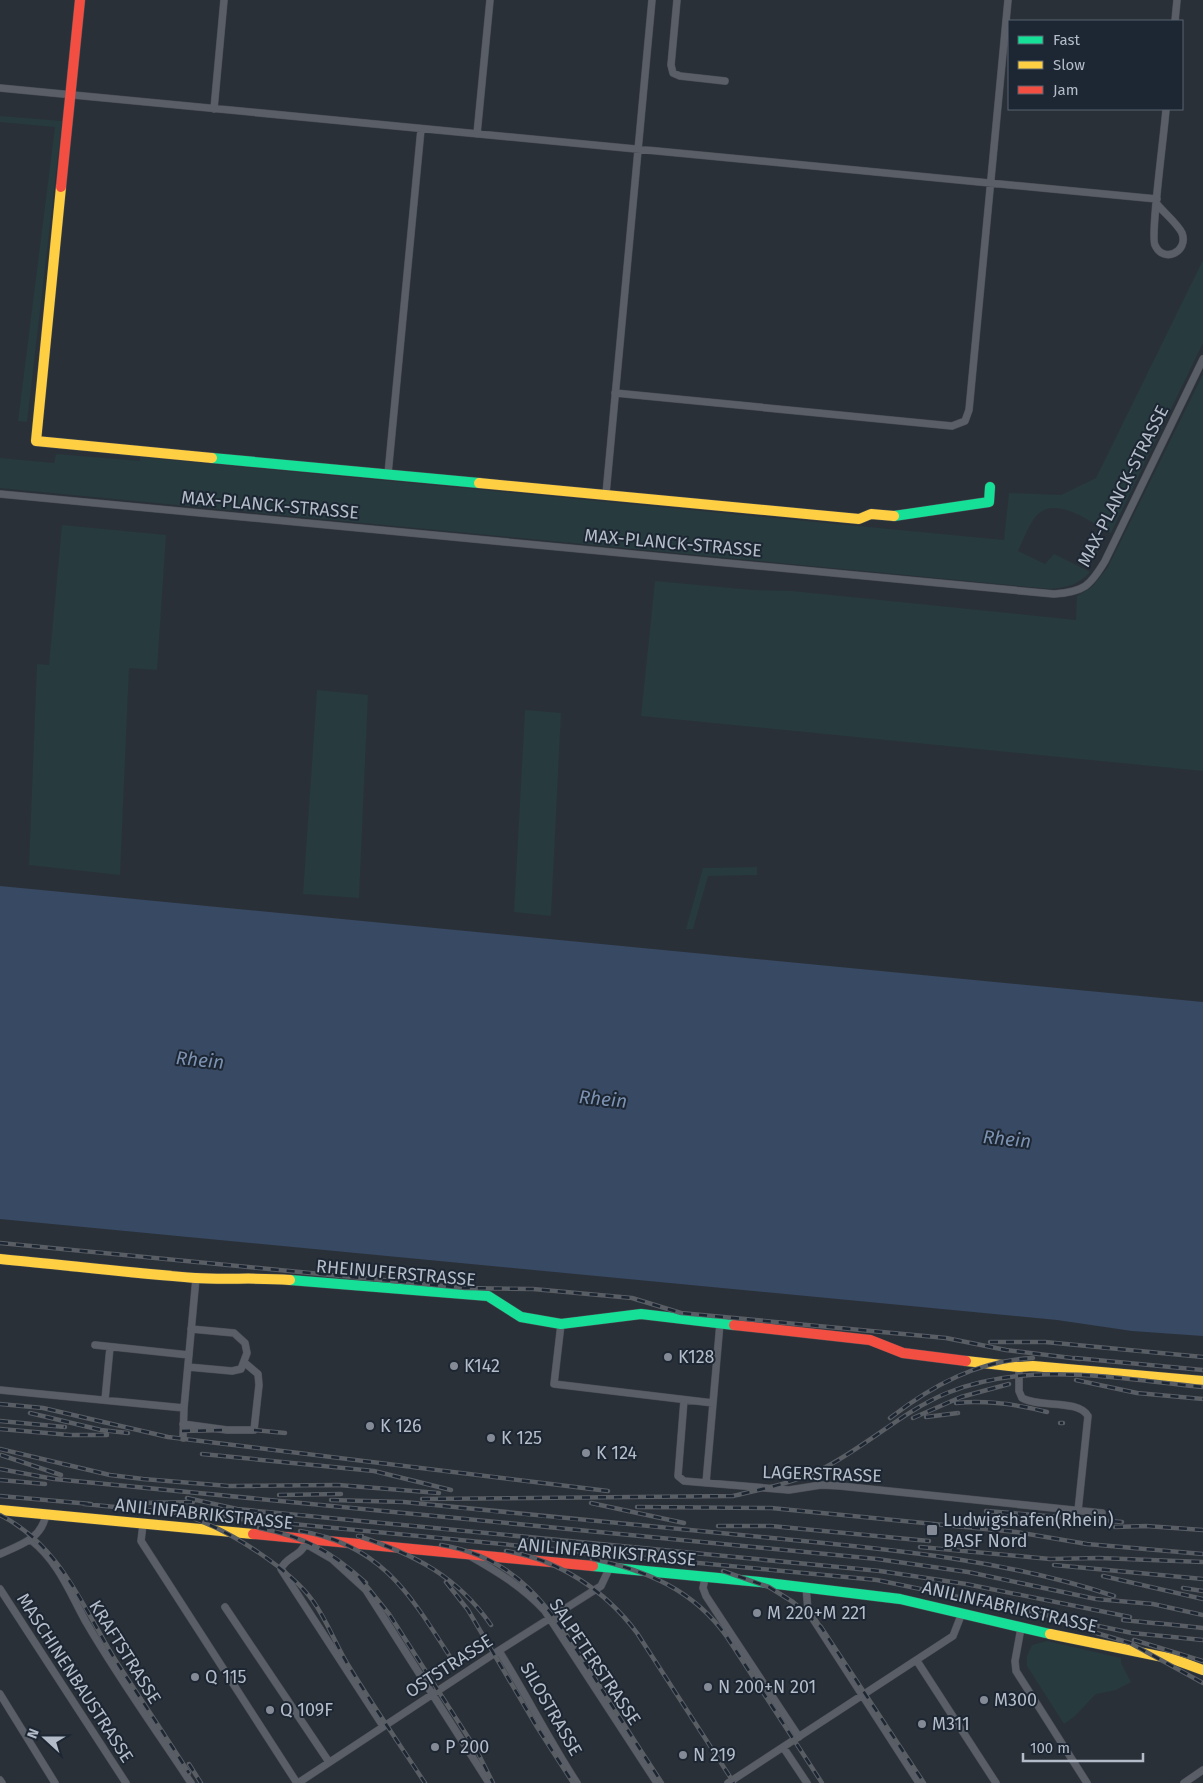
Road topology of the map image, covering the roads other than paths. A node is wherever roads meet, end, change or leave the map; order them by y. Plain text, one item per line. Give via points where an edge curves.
1 (80, 0) edge
2 (224, 0) edge
3 (490, 0) edge
4 (652, 0) edge
5 (677, 0) edge
6 (1008, 0) edge
7 (1177, 0) edge
8 (1175, 20) edge
9 (726, 81) dead end
10 (0, 88) edge
11 (70, 95) junction
12 (214, 109) junction
13 (1166, 110) edge
14 (421, 129) junction
15 (477, 134) junction
16 (638, 150) junction
17 (991, 184) junction
18 (1157, 202) junction
19 (1203, 359) edge
20 (615, 393) junction
21 (388, 474) junction
22 (990, 487) dead end
23 (0, 494) edge
24 (606, 494) junction
25 (0, 1259) edge
26 (196, 1278) junction
27 (720, 1323) junction
28 (562, 1324) junction
29 (191, 1329) junction
30 (95, 1345) dead end
31 (110, 1347) junction
32 (189, 1355) junction
33 (245, 1363) junction
34 (1019, 1366) junction
35 (188, 1367) junction
36 (1203, 1381) edge
37 (0, 1390) edge
38 (105, 1400) junction
39 (684, 1400) junction
40 (713, 1403) junction
41 (184, 1408) junction
42 (183, 1424) junction
43 (183, 1438) dead end
44 (706, 1483) junction
45 (0, 1510) edge
46 (1078, 1511) junction
47 (1102, 1513) dead end
48 (46, 1514) junction
49 (143, 1524) junction
50 (31, 1540) junction
51 (306, 1542) junction
52 (0, 1554) edge
53 (468, 1555) junction
54 (610, 1569) junction
55 (704, 1578) junction
56 (806, 1588) junction
57 (0, 1589) edge
58 (226, 1607) dead end
59 (962, 1613) junction
60 (551, 1619) junction
61 (1021, 1628) junction
62 (499, 1651) junction
63 (917, 1661) junction
64 (1203, 1670) edge
65 (0, 1694) edge
66 (431, 1694) junction
67 (861, 1696) junction
68 (383, 1726) junction
69 (799, 1736) junction
70 (783, 1747) junction
71 (329, 1762) junction
72 (1203, 1770) edge
73 (733, 1782) edge
74 (55, 1783) edge
75 (126, 1783) edge
76 (191, 1783) edge
77 (297, 1783) edge
78 (489, 1783) edge
79 (577, 1783) edge
80 (658, 1783) edge
81 (807, 1783) edge
82 (919, 1783) edge
83 (996, 1783) edge
84 (1087, 1783) edge
85 (1184, 1783) edge

1 - 11 street
2 - 12 street
3 - 15 street
4 - 16 street
5 - 9 street via 673,73
6 - 17 street
7 - 8 street
10 - 11 street
11 - 12 street
11 - 21 street via 36,441
12 - 14 street
13 - 18 street
14 - 15 street
14 - 21 street
15 - 16 street
16 - 17 street
16 - 20 street
17 - 18 street
17 - 20 street via 969,410 965,421 952,426
18 - 18 street via 1153,242 1164,255 1173,255 1181,250 1184,239
19 - 23 street, MAX-PLANCK-STRASSE via 1105,561 1090,583 1075,592 1049,594
20 - 24 street
21 - 24 street
22 - 24 street via 988,502 901,516 870,514 859,519
25 - 26 street, RHEINUFERSTRASSE
26 - 28 street, RHEINUFERSTRASSE via 241,1280 257,1277 488,1296 521,1317
26 - 29 street
27 - 28 street, RHEINUFERSTRASSE via 641,1314
27 - 34 street, RHEINUFERSTRASSE via 870,1340 903,1353
27 - 40 street
28 - 39 street via 554,1384
29 - 32 street
29 - 33 street via 227,1331 241,1337 245,1343
30 - 31 street
31 - 32 street
31 - 38 street
32 - 35 street
33 - 35 street via 241,1369 232,1371
33 - 42 street via 258,1374 254,1430
34 - 36 street, RHEINUFERSTRASSE
34 - 46 street via 1022,1398 1038,1404 1076,1407 1088,1416
35 - 41 street
37 - 38 street
38 - 41 street
39 - 40 street
39 - 44 street, LAGERSTRASSE via 678,1476 684,1481
40 - 44 street
41 - 42 street
42 - 43 street
44 - 46 street, LAGERSTRASSE via 789,1490 840,1486
45 - 48 street, ANILINFABRIKSTRASSE
46 - 47 street, LAGERSTRASSE
48 - 49 street, ANILINFABRIKSTRASSE
48 - 50 street via 42,1529
49 - 51 street, ANILINFABRIKSTRASSE
49 - 77 street via 141,1541
50 - 52 street
50 - 76 street, KRAFTSTRASSE via 48,1556 86,1622
51 - 53 street, ANILINFABRIKSTRASSE
51 - 66 street via 332,1559 366,1590
51 - 68 street via 302,1552 281,1569
53 - 54 street, ANILINFABRIKSTRASSE
53 - 60 street, SALPETERSTRASSE via 528,1593
54 - 55 street, ANILINFABRIKSTRASSE
54 - 60 street, OSTSTRASSE via 601,1586
55 - 56 street, ANILINFABRIKSTRASSE
55 - 69 street via 706,1596
56 - 59 street, ANILINFABRIKSTRASSE via 900,1599
56 - 67 street via 808,1611
57 - 75 street, MASCHINENBAUSTRASSE
58 - 71 street
59 - 61 street, ANILINFABRIKSTRASSE
59 - 63 street via 953,1636
60 - 62 street, OSTSTRASSE
60 - 80 street, SALPETERSTRASSE
61 - 64 street, ANILINFABRIKSTRASSE via 1173,1659
61 - 84 street via 1014,1661 1016,1671
62 - 66 street, OSTSTRASSE
62 - 79 street, SILOSTRASSE
63 - 67 street
63 - 83 street
65 - 74 street
66 - 68 street, OSTSTRASSE
66 - 78 street
67 - 69 street
67 - 82 street
68 - 71 street, OSTSTRASSE
69 - 70 street
70 - 73 street
70 - 81 street
71 - 77 street, OSTSTRASSE
72 - 85 street

